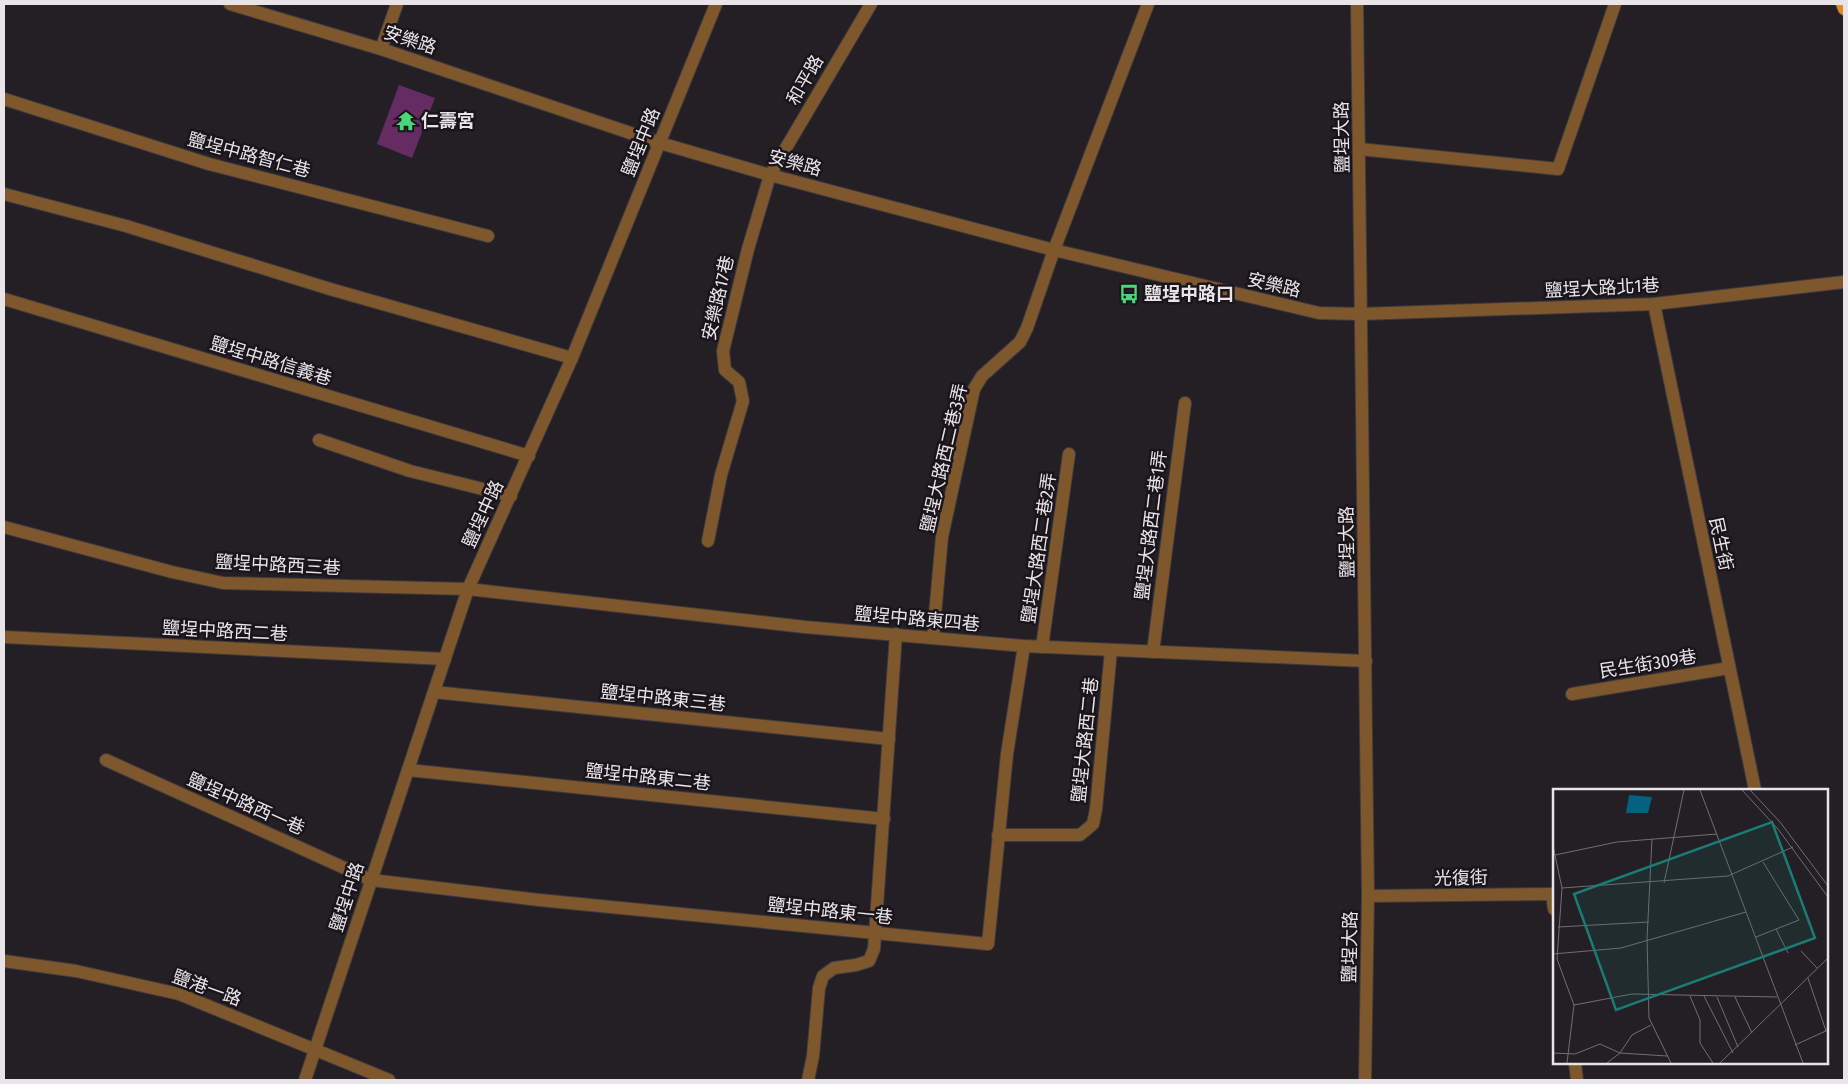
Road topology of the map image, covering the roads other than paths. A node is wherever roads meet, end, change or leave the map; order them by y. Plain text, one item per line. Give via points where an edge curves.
1 (230, 4) edge
2 (398, 4) edge
3 (716, 4) edge
4 (871, 4) edge
5 (1148, 4) edge
6 (1357, 4) edge
7 (1615, 4) edge
8 (1842, 4) edge
9 (1844, 9) edge
10 (381, 49) junction
11 (4, 99) edge
12 (660, 143) junction
13 (1359, 149) junction
14 (770, 175) junction
15 (4, 194) edge
16 (488, 236) dead end
17 (1054, 250) junction
18 (1844, 282) edge
19 (4, 299) edge
20 (1654, 304) junction
21 (1361, 314) junction
22 (572, 358) junction
23 (1185, 403) dead end
24 (319, 440) dead end
25 (1069, 454) dead end
26 (529, 456) junction
27 (511, 496) junction
28 (4, 526) edge
29 (708, 542) dead end
30 (468, 589) junction
31 (896, 634) junction
32 (4, 637) edge
33 (933, 637) junction
34 (1024, 646) junction
35 (1042, 647) junction
36 (1111, 650) junction
37 (1153, 652) junction
38 (445, 658) junction
39 (1366, 661) junction
40 (1729, 668) junction
41 (434, 692) junction
42 (1572, 694) dead end
43 (889, 739) junction
44 (106, 760) dead end
45 (408, 770) junction
46 (1755, 789) edge
47 (884, 819) junction
48 (998, 835) junction
49 (371, 880) junction
50 (1553, 894) edge
51 (1368, 896) junction
52 (876, 934) junction
53 (4, 961) edge
54 (314, 1050) junction
55 (1575, 1064) edge
56 (304, 1080) edge
57 (389, 1080) edge
58 (808, 1080) edge
59 (1365, 1080) edge
60 (1577, 1080) edge

1 - 10 street, 安樂路
2 - 10 street
3 - 12 street, 鹽埕中路
4 - 14 street, 和平路
5 - 17 street, 鹽埕大路西二巷3弄
6 - 13 street, 鹽埕大路
7 - 13 street via 1558,169
8 - 9 main road
10 - 12 street, 安樂路
11 - 16 street, 鹽埕中路智仁巷 via 209,164
12 - 14 street, 安樂路
12 - 22 street, 鹽埕中路
13 - 21 street, 鹽埕大路
14 - 17 street, 安樂路
14 - 29 street, 安樂路17巷 via 723,351 725,370 739,382 743,401 721,475
15 - 22 street via 126,226
17 - 21 street, 安樂路 via 1319,313
17 - 33 street, 鹽埕大路西二巷3弄 via 1020,342 982,376 974,389 942,537
18 - 20 street, 鹽埕大路北1巷
19 - 26 street, 鹽埕中路信義巷
20 - 21 street, 鹽埕大路北1巷
20 - 40 street, 民生街
21 - 39 street, 鹽埕大路
22 - 26 street, 鹽埕中路
23 - 37 street, 鹽埕大路西二巷1弄
24 - 27 street via 410,471
25 - 35 street, 鹽埕大路西二巷2弄
26 - 27 street, 鹽埕中路
27 - 30 street, 鹽埕中路
28 - 30 street, 鹽埕中路西三巷 via 223,583
30 - 31 street, 鹽埕中路東四巷 via 805,627
30 - 38 street, 鹽埕中路
31 - 33 street, 鹽埕中路東四巷
31 - 43 street
32 - 38 street, 鹽埕中路西二巷
33 - 34 street, 鹽埕中路東四巷
34 - 35 street, 鹽埕中路東四巷
34 - 48 street, 鹽埕中路東一巷
35 - 36 street, 鹽埕中路東四巷
36 - 37 street, 鹽埕中路東四巷
36 - 48 street, 鹽埕大路西二巷 via 1093,824 1080,835
37 - 39 street, 鹽埕中路東四巷
38 - 41 street, 鹽埕中路
39 - 51 street, 鹽埕大路
40 - 42 street, 民生街309巷
40 - 46 street, 民生街
41 - 43 street, 鹽埕中路東三巷
41 - 45 street, 鹽埕中路
43 - 47 street
44 - 49 street, 鹽埕中路西一巷
45 - 47 street, 鹽埕中路東二巷
45 - 49 street, 鹽埕中路
47 - 52 street
48 - 52 street, 鹽埕中路東一巷 via 988,944
49 - 52 street, 鹽埕中路東一巷
49 - 54 street, 鹽埕中路
50 - 51 street, 光復街
51 - 59 street, 鹽埕大路
52 - 58 street via 869,960 834,968 823,976
53 - 54 street, 鹽港一路 via 76,971 179,994
54 - 56 street, 鹽埕中路
54 - 57 street, 鹽港一路
55 - 60 street

